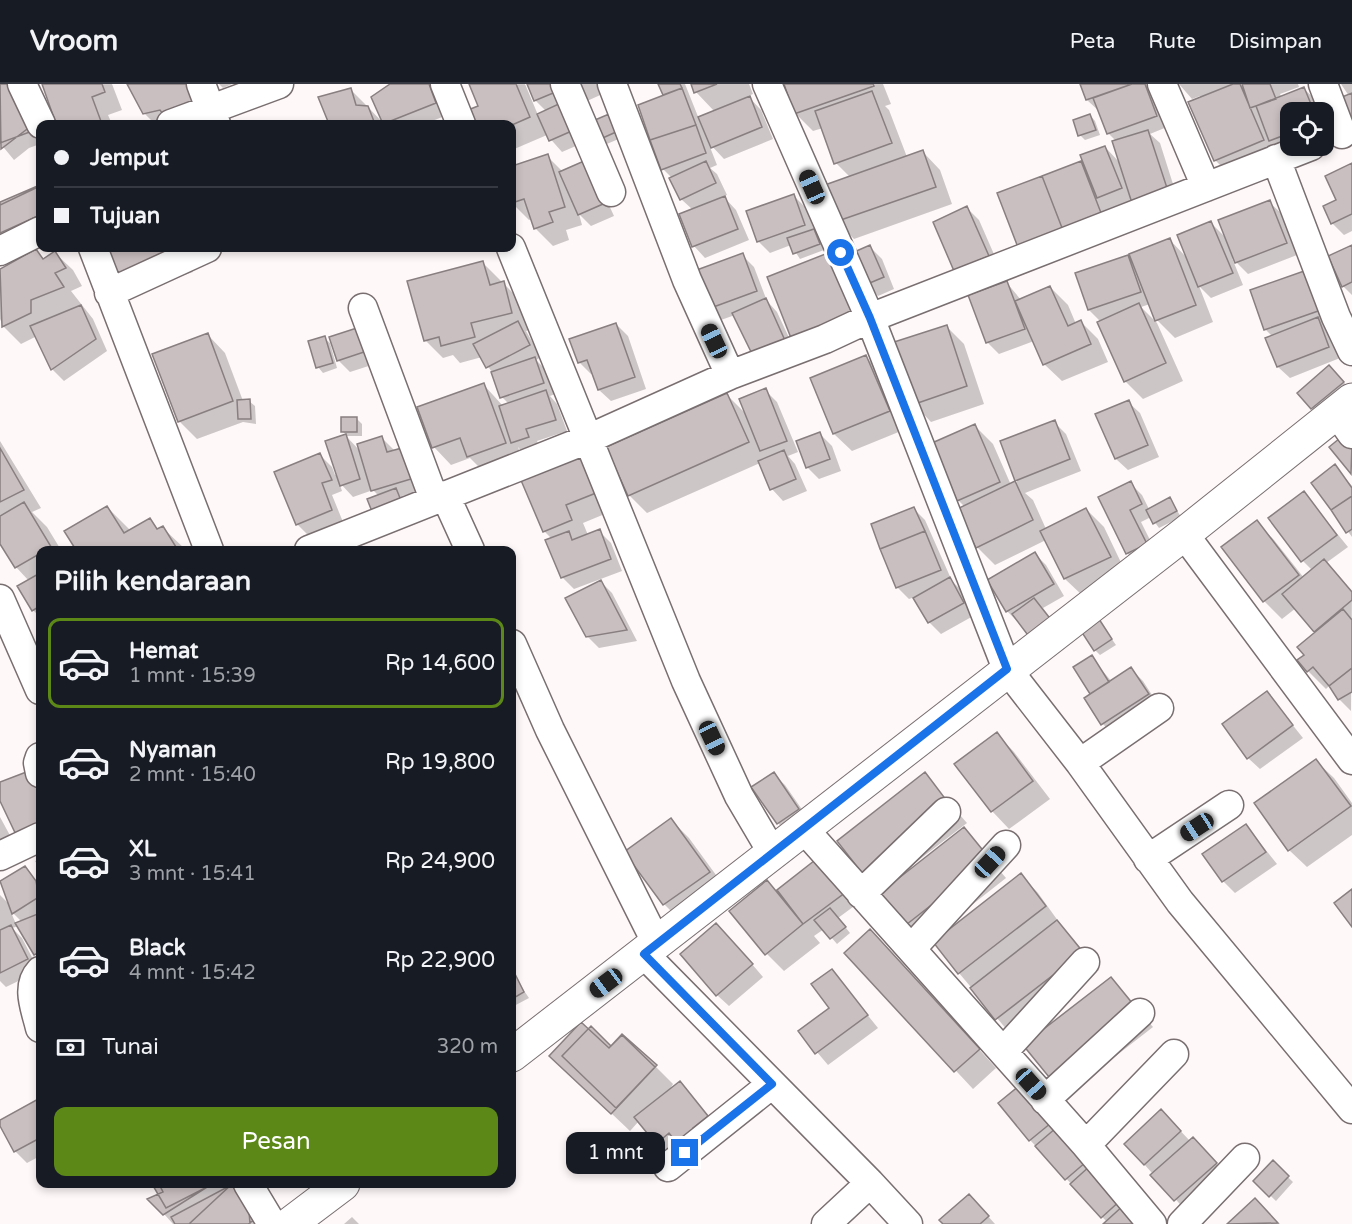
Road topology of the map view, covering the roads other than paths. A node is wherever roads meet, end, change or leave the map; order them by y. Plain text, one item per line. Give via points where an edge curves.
1 (22, 84) edge
2 (279, 84) edge
3 (445, 84) edge
4 (565, 84) edge
5 (612, 84) edge
6 (767, 84) edge
7 (1162, 84) edge
8 (1323, 84) edge
9 (210, 106) edge
10 (39, 120) edge
11 (180, 120) edge
12 (459, 120) edge
13 (1339, 135) edge
14 (1284, 156) edge
15 (1276, 159) junction
16 (1206, 187) junction
17 (611, 192) dead end
18 (36, 233) edge
19 (0, 251) edge
20 (94, 252) edge
21 (198, 252) edge
22 (513, 252) edge
23 (109, 293) junction
24 (363, 308) dead end
25 (870, 318) junction
26 (1352, 351) edge
27 (730, 375) junction
28 (1347, 416) edge
29 (588, 439) junction
30 (440, 497) junction
31 (1184, 534) junction
32 (207, 546) edge
33 (319, 546) edge
34 (468, 546) edge
35 (0, 599) edge
36 (516, 653) edge
37 (1007, 669) junction
38 (36, 681) edge
39 (1159, 708) dead end
40 (1352, 760) edge
41 (1080, 763) junction
42 (1229, 806) dead end
43 (946, 812) dead end
44 (802, 828) junction
45 (36, 839) edge
46 (1006, 845) dead end
47 (772, 852) junction
48 (0, 856) edge
49 (1149, 859) junction
50 (861, 894) junction
51 (651, 949) junction
52 (910, 949) junction
53 (1085, 962) dead end
54 (36, 976) edge
55 (36, 1010) edge
56 (1140, 1013) dead end
57 (516, 1052) edge
58 (1002, 1052) junction
59 (1174, 1054) dead end
60 (772, 1084) junction
61 (1045, 1100) junction
62 (1352, 1108) edge
63 (1086, 1145) junction
64 (1245, 1158) dead end
65 (668, 1167) dead end
66 (870, 1183) junction
67 (251, 1188) edge
68 (338, 1188) edge
69 (272, 1224) edge
70 (290, 1224) edge
71 (826, 1224) edge
72 (908, 1224) edge
73 (1152, 1224) edge
74 (1182, 1224) edge

1 - 10 street
2 - 9 street
3 - 12 street
4 - 17 street
5 - 27 street via 687,280
6 - 25 street
7 - 16 street
8 - 13 street
9 - 11 street
14 - 15 street
15 - 16 street
15 - 26 street
16 - 25 street
18 - 19 street
20 - 23 street
21 - 23 street
22 - 29 street
23 - 32 street
24 - 30 street
25 - 27 street
25 - 37 street
27 - 29 street
28 - 31 street
29 - 30 street
29 - 47 street via 686,681 739,796
30 - 33 street
30 - 34 street
31 - 37 street
31 - 40 street
35 - 38 street
36 - 51 street
37 - 41 street
37 - 44 street
39 - 41 street
41 - 49 street
42 - 49 street
43 - 50 street
44 - 47 street
44 - 50 street
45 - 48 street
46 - 52 street
47 - 51 street
49 - 62 street via 1180,902
50 - 52 street
51 - 57 street
51 - 60 street
52 - 58 street
53 - 58 street
54 - 55 street via 32,992
56 - 61 street
58 - 61 street
59 - 63 street
60 - 65 street
60 - 66 street
61 - 63 street
63 - 73 street
64 - 74 street
66 - 71 street
66 - 72 street
67 - 69 street
68 - 70 street

